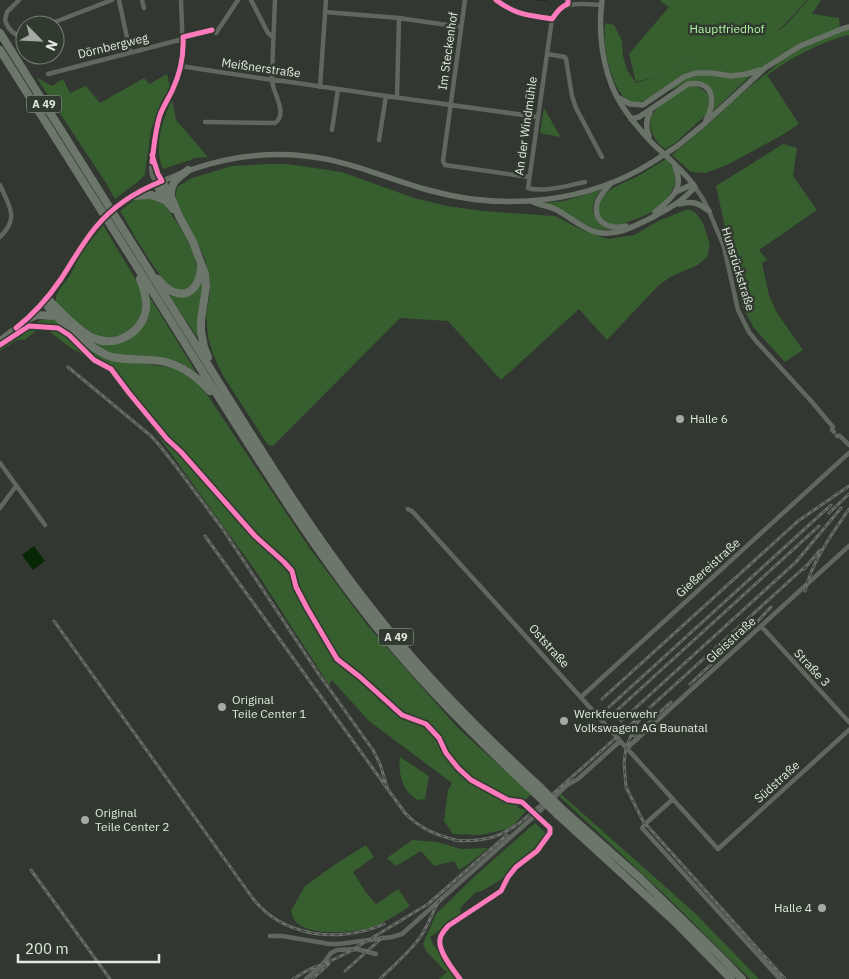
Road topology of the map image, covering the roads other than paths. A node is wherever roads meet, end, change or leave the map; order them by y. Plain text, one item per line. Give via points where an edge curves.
1 (19, 0) edge
2 (112, 0) edge
3 (119, 0) edge
4 (142, 0) edge
5 (181, 0) edge
6 (238, 0) edge
7 (251, 0) edge
8 (275, 0) edge
9 (326, 0) edge
10 (465, 0) edge
11 (496, 0) edge
12 (568, 2) edge
13 (602, 3) edge
14 (144, 8) dead end
15 (325, 12) junction
16 (65, 18) edge
17 (398, 18) junction
18 (552, 19) junction
19 (461, 27) junction
20 (849, 27) edge
21 (0, 33) edge
22 (216, 33) dead end
23 (15, 34) edge
24 (273, 37) junction
25 (183, 39) junction
26 (0, 50) edge
27 (130, 52) junction
28 (547, 54) junction
29 (180, 66) junction
30 (765, 68) junction
31 (48, 74) dead end
32 (272, 80) junction
33 (320, 87) junction
34 (338, 89) junction
35 (386, 96) junction
36 (617, 97) junction
37 (397, 98) junction
38 (450, 105) junction
39 (643, 105) junction
40 (651, 110) junction
41 (538, 117) junction
42 (631, 119) junction
43 (205, 122) dead end
44 (704, 124) junction
45 (332, 130) dead end
46 (379, 140) dead end
47 (651, 141) junction
48 (602, 157) dead end
49 (675, 165) junction
50 (188, 170) junction
51 (529, 177) junction
52 (159, 182) junction
53 (585, 182) dead end
54 (611, 183) junction
55 (0, 185) edge
56 (694, 185) junction
57 (676, 192) junction
58 (134, 196) junction
59 (168, 199) junction
60 (531, 201) junction
61 (676, 204) junction
62 (709, 211) junction
63 (0, 237) edge
64 (200, 262) junction
65 (134, 263) junction
66 (147, 268) junction
67 (45, 300) junction
68 (56, 316) junction
69 (27, 319) junction
70 (0, 340) edge
71 (211, 370) junction
72 (228, 412) junction
73 (849, 445) edge
74 (849, 453) edge
75 (0, 463) edge
76 (16, 486) junction
77 (0, 508) edge
78 (408, 509) dead end
79 (45, 524) dead end
80 (849, 546) edge
81 (761, 626) junction
82 (581, 697) junction
83 (849, 722) edge
84 (849, 730) edge
85 (620, 741) junction
86 (627, 748) junction
87 (538, 791) junction
88 (673, 799) junction
89 (561, 812) junction
90 (718, 849) joint
91 (270, 936) dead end
92 (376, 954) dead end
93 (306, 979) edge
94 (730, 979) edge
95 (742, 979) edge
96 (780, 979) edge

1 - 23 street via 4,20
2 - 16 street
3 - 27 street
4 - 14 street
5 - 25 street
6 - 22 street
7 - 24 street
8 - 24 street
9 - 15 street
10 - 19 street, Im Steckenhof
11 - 18 street via 519,14
12 - 13 street
12 - 18 street, An der Windmühle
13 - 36 main road, Hunsrückstraße via 602,46
15 - 17 street
15 - 33 street
17 - 19 street
17 - 37 street
18 - 28 street, An der Windmühle
19 - 38 street, Im Steckenhof
20 - 30 main road via 800,46
21 - 66 highway, A 49
24 - 32 street
25 - 27 street, Dörnbergweg
25 - 29 street
26 - 65 highway, A 49
27 - 31 street, Dörnbergweg
28 - 41 street, An der Windmühle
28 - 48 street via 566,58 576,108
29 - 32 street, Meißnerstraße
29 - 52 street via 155,137 151,171
30 - 39 main road via 731,76 696,73 684,77
30 - 44 main road
32 - 33 street, Meißnerstraße
32 - 43 street via 281,115 278,122
33 - 34 street, Meißnerstraße
34 - 35 street, Meißnerstraße
34 - 45 street
35 - 37 street, Meißnerstraße
35 - 46 street
36 - 39 main road via 630,104
36 - 42 main road, Hunsrückstraße
37 - 38 street, Meißnerstraße
38 - 41 street, Meißnerstraße
38 - 51 street, Im Steckenhof via 442,161 445,165
39 - 42 main road
40 - 42 main road
40 - 44 main road via 688,84 697,82 710,92 712,102
40 - 47 main road via 646,125
41 - 51 street, An der Windmühle
42 - 47 main road, Hunsrückstraße
44 - 54 main road, bridge via 652,163
47 - 49 main road, Hunsrückstraße
49 - 56 main road, Hunsrückstraße
49 - 57 main road via 679,177
50 - 52 main road
50 - 59 highway via 172,185
50 - 60 main road via 229,158 273,154 305,156 330,160 461,198
51 - 53 street, An der Windmühle via 528,188 531,189
52 - 58 main road
52 - 59 highway
54 - 57 main road via 601,194 597,209 604,224 612,228 623,227 655,212
54 - 60 main road via 585,192
55 - 63 street via 12,215 8,230
56 - 57 main road
56 - 61 main road
56 - 62 street, Hunsrückstraße
58 - 59 highway via 152,195
58 - 67 main road, bridge via 114,209 96,227
59 - 64 highway
60 - 61 main road via 553,208 596,232 611,233 635,226
61 - 62 main road via 693,202
62 - 73 street, Hunsrückstraße via 724,247 738,310 749,332
64 - 66 highway via 197,284 183,293 169,290
64 - 71 highway via 206,282 201,331
65 - 67 highway via 145,293 145,311 138,328 121,339 106,341 88,336
65 - 72 highway, A 49
66 - 71 highway, A 49
67 - 68 highway
67 - 69 main road
68 - 69 highway via 36,315
68 - 72 highway via 94,348 108,355 164,361 184,368 202,381
69 - 70 main road
71 - 87 highway, A 49 via 314,531 347,576 440,688
72 - 87 highway, A 49 via 306,533 380,632 467,728
74 - 82 street, Gießereistraße
75 - 76 street
76 - 77 street
76 - 79 street
78 - 82 street, Oststraße
80 - 81 street, Gleisstraße
81 - 83 street, Straße 3
81 - 86 street, Gleisstraße
82 - 85 street, Oststraße
84 - 90 street, Südstraße
85 - 86 street, Oststraße
85 - 91 street via 578,779 566,785 402,934 339,944
86 - 88 street, Oststraße
87 - 89 highway, A 49, bridge
88 - 90 street, Oststraße
88 - 96 street via 642,828
89 - 94 highway, A 49
89 - 95 highway, A 49 via 660,898
92 - 93 street via 357,949 337,950

